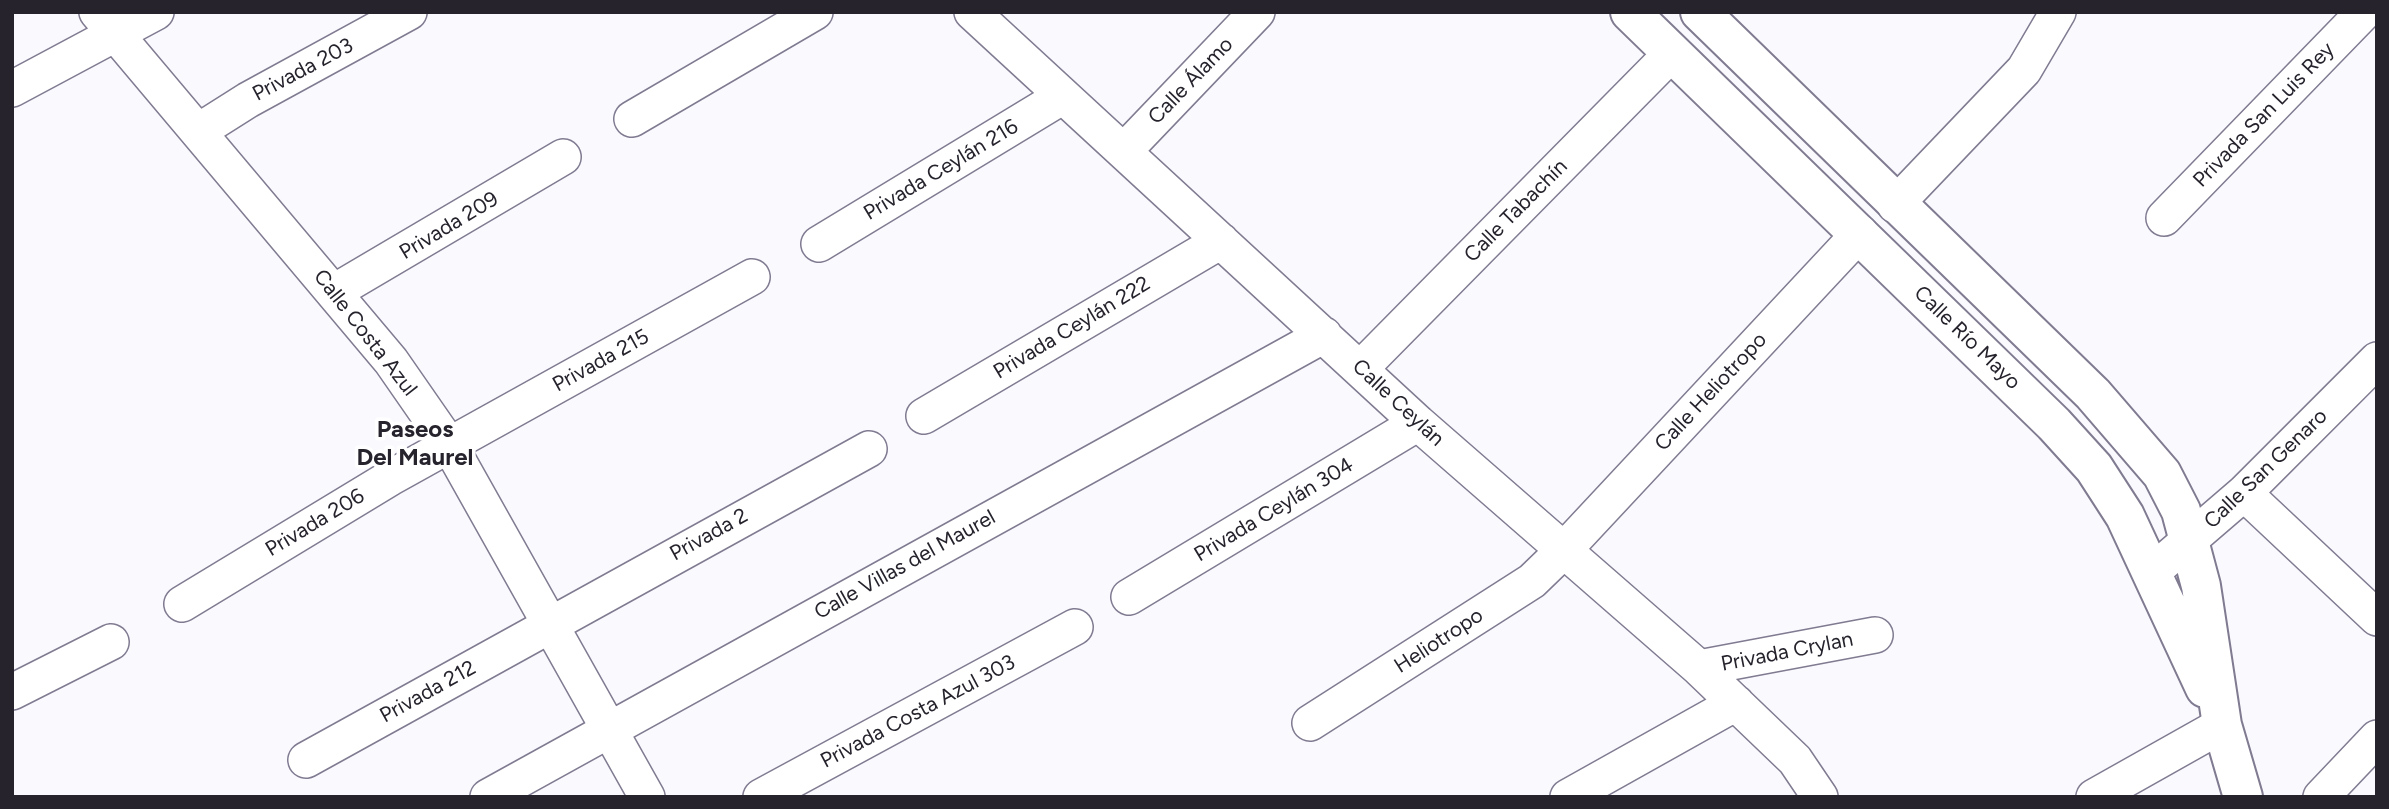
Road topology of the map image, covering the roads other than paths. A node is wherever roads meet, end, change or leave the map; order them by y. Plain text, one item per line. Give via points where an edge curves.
1 (156, 12) edge
2 (410, 12) edge
3 (815, 12) edge
4 (972, 12) edge
5 (1257, 12) edge
6 (1630, 12) edge
7 (2058, 12) edge
8 (2364, 12) edge
9 (1708, 15) edge
10 (106, 24) edge
11 (1672, 53) junction
12 (12, 89) edge
13 (1063, 96) junction
14 (632, 119) dead end
15 (199, 131) junction
16 (1125, 150) junction
17 (564, 158) dead end
18 (1895, 205) junction
19 (2164, 218) dead end
20 (1860, 233) junction
21 (1221, 241) junction
22 (819, 244) dead end
23 (752, 277) dead end
24 (334, 292) junction
25 (1324, 335) junction
26 (2377, 360) edge
27 (1360, 369) junction
28 (923, 416) dead end
29 (1418, 424) junction
30 (450, 446) junction
31 (869, 449) dead end
32 (2244, 492) junction
33 (2190, 542) junction
34 (1563, 551) junction
35 (2151, 573) junction
36 (1129, 597) dead end
37 (182, 604) dead end
38 (2377, 618) edge
39 (550, 623) junction
40 (1075, 627) dead end
41 (1875, 635) dead end
42 (111, 642) dead end
43 (1699, 668) junction
44 (12, 692) edge
45 (1736, 703) junction
46 (1310, 723) dead end
47 (2222, 725) junction
48 (610, 728) junction
49 (2377, 738) edge
50 (306, 760) dead end
51 (488, 797) edge
52 (647, 797) edge
53 (761, 797) edge
54 (1569, 797) edge
55 (1820, 797) edge
56 (2094, 797) edge
57 (2243, 797) edge
58 (2321, 797) edge

1 - 10 street
2 - 15 street, Privada 203
3 - 14 street
4 - 13 street, Calle Ceylán
5 - 16 street, Calle Álamo
6 - 11 street, Calle Río Mayo
7 - 18 street via 2024,70
8 - 19 street, Privada San Luis Rey
9 - 18 street, Calle Río Mayo
10 - 12 street
10 - 15 street, Calle Costa Azul
11 - 20 street, Calle Río Mayo
11 - 27 street, Calle Tabachín
13 - 16 street, Calle Ceylán
13 - 22 street, Privada Ceylán 216
15 - 24 street, Calle Costa Azul
16 - 21 street, Calle Ceylán
17 - 24 street, Privada 209
18 - 33 street, Calle Río Mayo via 2132,437 2162,474
20 - 34 street, Calle Heliotropo
20 - 35 street, Calle Río Mayo via 2094,468 2125,516
21 - 25 street, Calle Ceylán
21 - 28 street, Privada Ceylán 222
23 - 30 street, Privada 215
24 - 30 street, Calle Costa Azul via 391,361
25 - 27 street, Calle Ceylán
25 - 48 street, Calle Villas del Maurel
26 - 32 street, Calle San Genaro
27 - 29 street, Calle Ceylán
29 - 34 street, Calle Ceylán
29 - 36 street, Privada Ceylán 304
30 - 37 street, Privada 206
30 - 39 street, Calle Costa Azul
31 - 39 street, Privada 2
32 - 33 street, Calle San Genaro
32 - 38 street
33 - 35 street, Calle San Genaro
33 - 47 street, Calle Río Mayo via 2202,586
34 - 43 street, Calle Ceylán
34 - 46 street, Heliotropo via 1532,581
35 - 47 street, Calle Río Mayo
39 - 48 street, Calle Costa Azul
39 - 50 street, Privada 212
40 - 53 street, Privada Costa Azul 303
41 - 43 street, Privada Crylan
42 - 44 street
43 - 45 street, Calle Ceylán
45 - 54 street
45 - 55 street, Calle Ceylán via 1795,760
47 - 56 street
47 - 57 street, Calle Río Mayo
48 - 51 street, Calle Villas del Maurel
48 - 52 street, Calle Costa Azul
49 - 58 street

